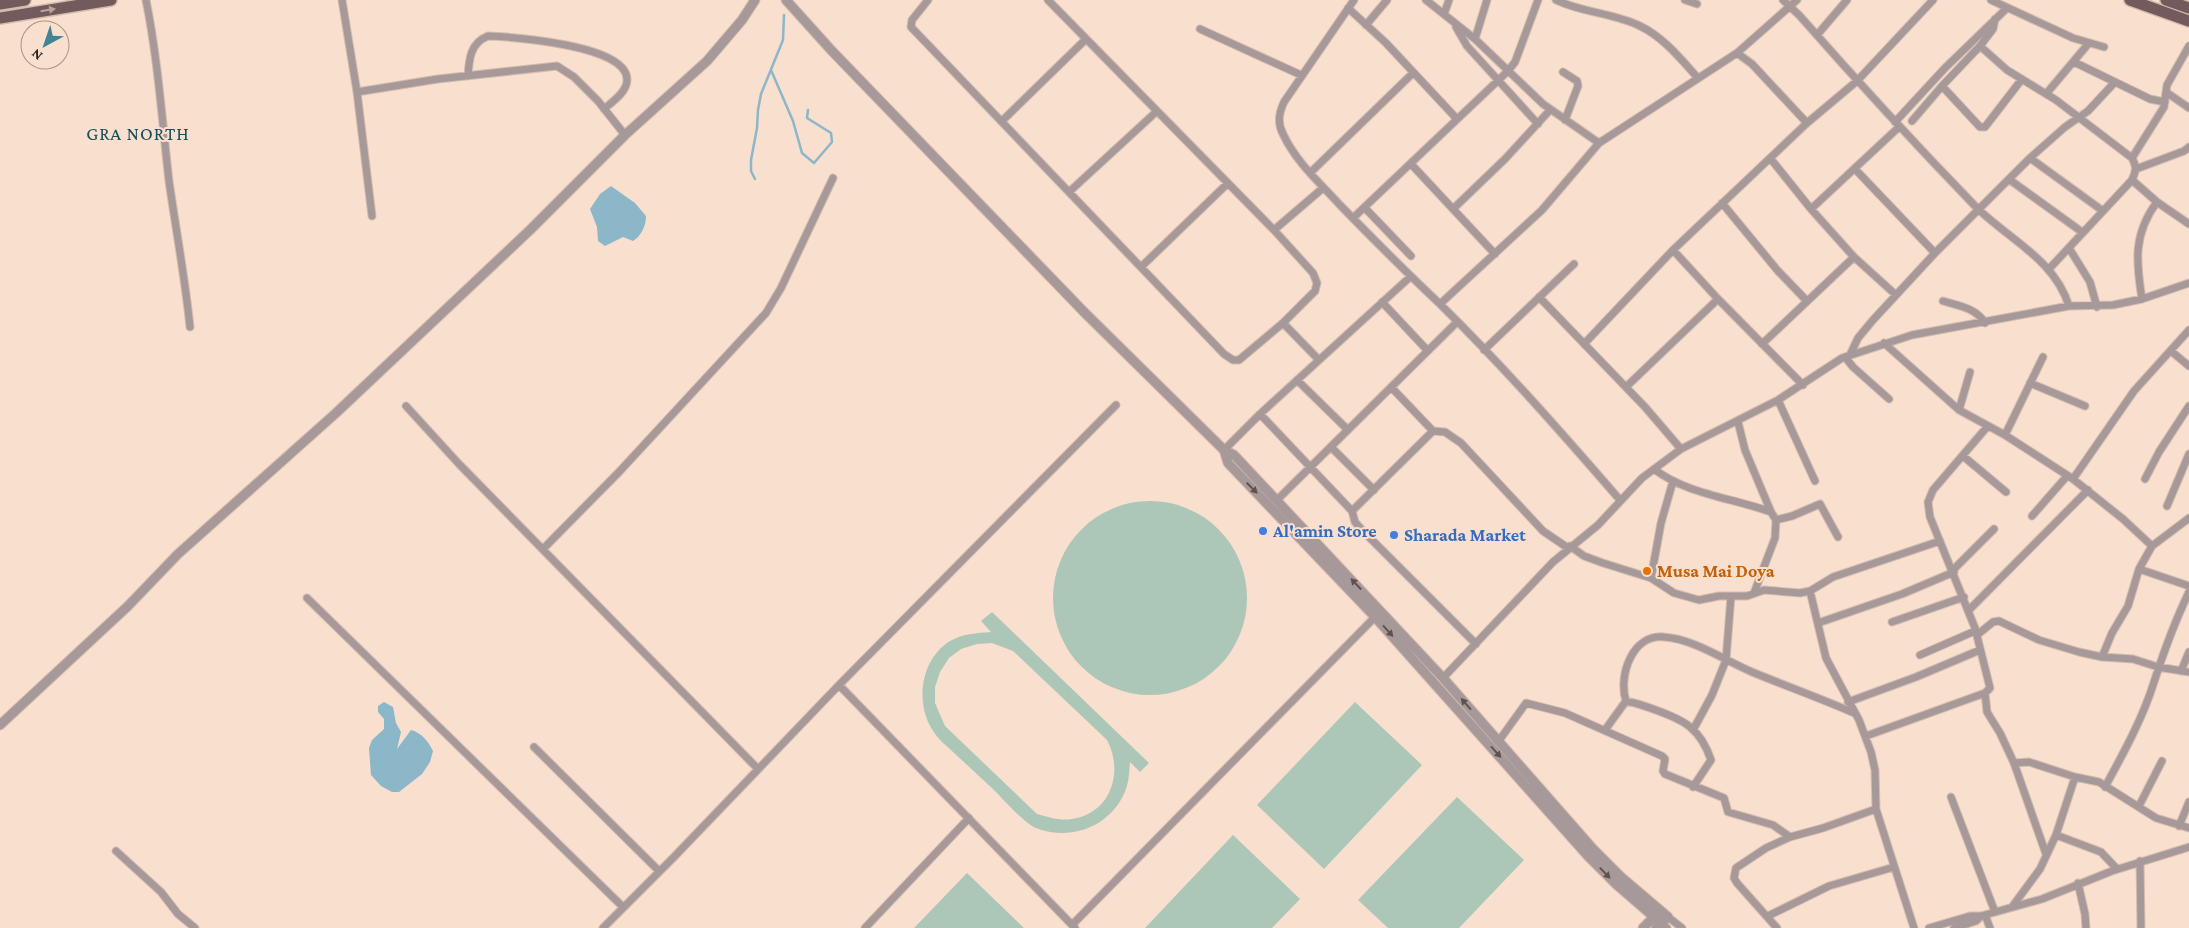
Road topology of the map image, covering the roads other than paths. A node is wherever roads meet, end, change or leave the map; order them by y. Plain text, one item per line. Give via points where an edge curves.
1 (25, 0) edge
2 (111, 0) edge
3 (146, 0) edge
4 (342, 0) edge
5 (755, 0) edge
6 (786, 0) edge
7 (928, 0) edge
8 (1048, 0) edge
9 (1354, 0) edge
10 (1387, 0) edge
11 (1426, 0) edge
12 (1450, 0) edge
13 (1487, 0) edge
14 (1538, 0) edge
15 (1556, 0) edge
16 (1685, 0) edge
17 (1782, 0) edge
18 (1797, 0) edge
19 (1847, 0) edge
20 (1933, 0) edge
21 (1991, 0) edge
22 (2130, 0) edge
23 (2166, 0) edge
24 (0, 4) edge
25 (1697, 4) dead end
26 (1790, 7) junction
27 (1348, 8) junction
28 (2007, 8) junction
29 (2189, 8) edge
30 (1444, 14) junction
31 (0, 18) edge
32 (1995, 19) junction
33 (2189, 21) edge
34 (1454, 23) junction
35 (1366, 25) junction
36 (1200, 29) dead end
37 (1817, 35) junction
38 (1086, 39) junction
39 (1475, 39) junction
40 (2089, 43) junction
41 (1980, 46) junction
42 (2189, 46) edge
43 (2104, 47) dead end
44 (1737, 53) junction
45 (2074, 62) junction
46 (1508, 71) junction
47 (1563, 72) dead end
48 (1413, 73) junction
49 (1302, 75) junction
50 (468, 76) junction
51 (1697, 77) junction
52 (2022, 79) junction
53 (1497, 81) junction
54 (1857, 81) junction
55 (2115, 82) junction
56 (1942, 86) junction
57 (357, 92) junction
58 (2166, 92) junction
59 (2046, 94) junction
60 (2165, 102) junction
61 (2189, 108) edge
62 (604, 109) junction
63 (1550, 110) junction
64 (1156, 112) junction
65 (2077, 118) junction
66 (1457, 119) junction
67 (1565, 120) junction
68 (1002, 121) junction
69 (1912, 121) dead end
70 (1807, 123) junction
71 (1538, 124) junction
72 (1897, 124) junction
73 (625, 135) junction
74 (1599, 143) junction
75 (2187, 151) edge
76 (1770, 158) junction
77 (2030, 158) junction
78 (2132, 158) junction
79 (1411, 164) junction
80 (1855, 169) junction
81 (2136, 169) junction
82 (1310, 173) junction
83 (833, 178) dead end
84 (2010, 180) junction
85 (2132, 180) junction
86 (1227, 184) junction
87 (1324, 188) junction
88 (1069, 192) junction
89 (2157, 202) junction
90 (1722, 203) junction
91 (1366, 208) junction
92 (1453, 209) junction
93 (1811, 209) junction
94 (1979, 210) junction
95 (2103, 212) junction
96 (372, 216) dead end
97 (1353, 218) junction
98 (2189, 224) edge
99 (1274, 230) junction
100 (2082, 232) junction
101 (2070, 248) junction
102 (1673, 250) junction
103 (1935, 253) junction
104 (1495, 254) junction
105 (1411, 256) dead end
106 (1854, 257) junction
107 (1574, 264) dead end
108 (1141, 267) junction
109 (2049, 269) junction
110 (1410, 277) junction
111 (2189, 283) edge
112 (1896, 295) junction
113 (1539, 297) junction
114 (1718, 299) junction
115 (2142, 299) junction
116 (1806, 300) junction
117 (1382, 302) junction
118 (1943, 302) dead end
119 (1440, 304) junction
120 (2069, 306) junction
121 (2097, 307) junction
122 (1457, 322) junction
123 (1283, 323) junction
124 (1985, 323) junction
125 (190, 327) dead end
126 (2189, 330) edge
127 (1884, 343) junction
128 (1584, 344) junction
129 (1762, 344) junction
130 (1427, 350) junction
131 (1484, 350) junction
132 (2171, 351) junction
133 (1848, 356) junction
134 (2043, 357) dead end
135 (1319, 360) junction
136 (2189, 366) edge
137 (1970, 372) dead end
138 (1297, 380) junction
139 (2030, 383) junction
140 (1803, 385) junction
141 (1391, 387) junction
142 (1626, 387) junction
143 (1778, 400) junction
144 (1889, 400) dead end
145 (1116, 405) dead end
146 (406, 406) dead end
147 (2085, 406) dead end
148 (2189, 406) edge
149 (1959, 410) junction
150 (1260, 414) junction
151 (1738, 422) junction
152 (1987, 427) junction
153 (1348, 430) junction
154 (1433, 431) junction
155 (2005, 436) junction
156 (1331, 448) junction
157 (1681, 449) junction
158 (1224, 450) junction
159 (2189, 454) edge
160 (1962, 456) junction
161 (1311, 468) junction
162 (1654, 469) junction
163 (2070, 478) junction
164 (2145, 479) dead end
165 (1673, 481) junction
166 (1815, 481) dead end
167 (1374, 490) junction
168 (2088, 490) junction
169 (2006, 492) dead end
170 (1277, 500) junction
171 (1620, 500) junction
172 (2167, 506) dead end
173 (1352, 511) junction
174 (1771, 512) junction
175 (2032, 516) dead end
176 (2189, 518) edge
177 (1776, 520) junction
178 (1994, 529) dead end
179 (1838, 537) dead end
180 (1940, 540) junction
181 (2152, 546) junction
182 (1569, 547) junction
183 (543, 549) junction
184 (2140, 569) junction
185 (1953, 571) junction
186 (1651, 578) junction
187 (2189, 586) edge
188 (1810, 591) junction
189 (2189, 592) edge
190 (1754, 593) junction
191 (1731, 596) junction
192 (1964, 597) junction
193 (307, 598) dead end
194 (1968, 611) junction
195 (1375, 617) junction
196 (1892, 622) dead end
197 (1818, 623) junction
198 (1976, 633) junction
199 (1476, 644) junction
200 (1980, 650) junction
201 (2189, 652) edge
202 (1920, 655) dead end
203 (2102, 657) junction
204 (1726, 660) junction
205 (2158, 667) junction
206 (2185, 671) edge
207 (1443, 678) junction
208 (839, 685) junction
209 (1985, 693) junction
210 (1626, 702) junction
211 (1848, 702) junction
212 (1855, 713) junction
213 (0, 725) edge
214 (1605, 730) junction
215 (1693, 730) junction
216 (1866, 736) junction
217 (1498, 742) junction
218 (534, 747) dead end
219 (2162, 761) dead end
220 (2014, 763) junction
221 (758, 769) junction
222 (2074, 777) junction
223 (1693, 787) junction
224 (2105, 787) junction
225 (1951, 797) dead end
226 (2189, 802) edge
227 (2139, 806) junction
228 (1876, 808) junction
229 (969, 818) junction
230 (2178, 826) junction
231 (2189, 828) edge
232 (2056, 835) junction
233 (1790, 837) junction
234 (2189, 847) edge
235 (116, 851) dead end
236 (2046, 854) junction
237 (2140, 861) junction
238 (1894, 867) junction
239 (2117, 869) junction
240 (659, 872) junction
241 (2078, 883) junction
242 (623, 907) junction
243 (2011, 908) junction
244 (1660, 910) junction
245 (1995, 912) junction
246 (1983, 915) junction
247 (1768, 916) junction
248 (1668, 917) junction
249 (1659, 924) edge
250 (1073, 927) edge
251 (195, 928) edge
252 (603, 928) edge
253 (865, 928) edge
254 (1643, 928) edge
255 (1682, 928) edge
256 (1777, 928) edge
257 (1914, 928) edge
258 (1929, 928) edge
259 (1954, 928) edge
260 (1990, 928) edge
261 (2086, 928) edge
262 (2141, 928) edge

1 - 24 main road
31 -> 2 main road
3 - 125 street
4 - 57 street
5 - 73 street via 707,61
6 - 158 street via 1085,313
7 - 68 street via 912,20 911,27
8 - 38 street
9 - 27 street
10 - 35 street
11 - 30 street
12 - 30 street
13 - 39 street
14 - 46 street via 1515,62
15 - 51 street via 1640,26 1668,46
16 - 25 street
17 - 26 street
18 - 26 street
19 - 37 street
20 - 54 street
21 - 28 street
22 - 33 main road
23 - 29 main road
26 - 37 street
26 - 44 street
27 - 35 street
27 - 49 street
28 - 32 street
28 - 40 street
30 - 34 street
32 - 41 street via 1993,29
32 - 72 street
34 - 39 street
34 - 53 street via 1467,46
35 - 48 street
36 - 49 street
37 - 54 street
38 - 64 street
38 - 68 street
39 - 46 street
40 - 43 street
40 - 45 street
41 - 52 street
41 - 56 street
42 - 58 street
44 - 51 street
44 - 70 street via 1752,64
45 - 55 street
45 - 59 street
46 - 53 street
46 - 63 street
47 - 67 street via 1577,81 1578,86
48 - 66 street
48 - 82 street
49 - 82 street via 1284,102 1279,124
50 - 57 street
50 - 62 street via 557,66 574,77
50 - 62 street via 473,48 488,36 571,47 610,58 624,70 628,79 626,85
51 - 74 street
52 - 56 street via 1985,127 1980,127
52 - 59 street
53 - 66 street
53 - 71 street
54 - 70 street
54 - 72 street
55 - 60 street via 2150,100
55 - 65 street
56 - 69 street
57 - 96 street
58 - 60 street
58 - 61 street
59 - 65 street
60 - 78 street
62 - 73 street
63 - 67 street
63 - 71 street
64 - 86 street
64 - 88 street
65 - 77 street
65 - 78 street
66 - 79 street
67 - 74 street
68 - 88 street
70 - 76 street
71 - 92 street
72 - 80 street
72 - 94 street
73 - 213 street via 522,237 282,462 178,554 128,606
74 - 104 street via 1542,210
75 - 81 street
76 - 90 street
76 - 93 street
77 - 84 street
77 - 95 street
78 - 81 street
79 - 91 street
79 - 92 street
80 - 93 street
80 - 103 street
81 - 85 street
82 - 87 street
83 - 183 street via 766,313
84 - 94 street
84 - 100 street
85 - 89 street
85 - 95 street
86 - 99 street
86 - 108 street
87 - 97 street
87 - 99 street
88 - 108 street
89 - 98 street
89 - 115 street via 2138,241 2136,267
90 - 102 street
90 - 116 street
91 - 97 street
91 - 105 street
92 - 104 street
93 - 106 street
94 - 103 street
94 - 109 street
95 - 100 street
97 - 110 street
99 - 123 street via 1306,264 1317,283 1314,291
100 - 101 street
101 - 109 street
101 - 121 street via 2090,282
102 - 114 street
102 - 128 street
103 - 112 street
104 - 119 street
106 - 112 street
106 - 116 street
107 - 113 street
108 - 123 street via 1233,360 1242,358
109 - 120 street via 2060,284
110 - 117 street
110 - 119 street
111 - 115 street
112 - 133 street via 1858,338
113 - 128 street
113 - 131 street
114 - 129 street
114 - 142 street
115 - 121 street
116 - 129 street
117 - 130 street
117 - 135 street
118 - 124 street via 1974,311
119 - 122 street
120 - 121 street
120 - 124 street
122 - 130 street
122 - 131 street
123 - 135 street
124 - 127 street
126 - 132 street
127 - 133 street
127 - 149 street
128 - 142 street
129 - 140 street
130 - 141 street
131 - 171 street
132 - 136 street
132 - 163 street via 2134,392
133 - 140 street
133 - 144 street via 1853,367
134 - 139 street
135 - 138 street
137 - 149 street
138 - 150 street
138 - 153 street
139 - 147 street
139 - 155 street
140 - 143 street
141 - 153 street
141 - 154 street
142 - 157 street
143 - 151 street
143 - 166 street
145 - 208 street
146 - 183 street
148 - 164 street
149 - 152 street
150 - 158 street
150 - 161 street
151 - 157 street
151 - 174 street via 1745,450
152 - 155 street
152 - 160 street
153 - 156 street
154 - 167 street
154 - 182 street via 1445,432 1461,444 1542,531
155 - 163 street
156 - 161 street
156 - 167 street
157 - 162 street
158 - 170 street via 1234,455
158 -> 195 street via 1228,463
159 - 172 street
160 - 169 street
160 - 180 street via 1933,490 1928,502 1930,517
161 - 170 street
161 - 173 street
162 - 165 street
162 - 171 street
163 - 168 street
163 - 175 street
165 - 174 street
165 - 186 street
167 - 173 street
168 - 181 street
168 - 194 street
207 -> 170 street
171 - 182 street via 1598,525
173 - 199 street via 1355,522 1363,531
174 - 177 street
176 - 181 street
177 - 179 street via 1820,504
177 - 190 street via 1776,538
178 - 185 street
180 - 185 street
180 - 188 street via 1833,577
181 - 184 street
182 - 186 street via 1584,556
182 - 199 street
183 - 221 street
184 - 187 street
184 - 203 street via 2128,606
185 - 192 street
185 - 197 street via 1902,594
186 - 191 street via 1674,593 1692,599
188 - 190 street via 1764,590
188 - 197 street
189 - 205 street
190 - 191 street
191 - 204 street
192 - 194 street
192 - 196 street
193 - 242 street
194 - 198 street
195 -> 249 street via 1588,856
195 - 250 street
197 - 211 street via 1826,658
198 - 200 street
198 - 202 street
198 - 203 street via 1999,621 2039,640
199 - 207 street
200 - 209 street via 1990,685
200 - 211 street
201 - 206 street
203 - 205 street via 2133,659
204 - 210 street via 1678,640 1651,638 1638,646 1628,664 1624,684
204 - 212 street
204 - 215 street
205 - 206 street
205 - 224 street via 2136,724
217 -> 207 street
208 - 221 street
208 - 229 street
209 - 216 street
209 - 220 street via 1986,712
210 - 214 street
210 - 215 street via 1651,709
211 - 212 street
212 - 216 street
214 - 217 street via 1565,713 1528,703
214 - 223 street via 1662,756 1666,759 1665,774
215 - 223 street via 1704,744 1711,762
216 - 228 street via 1874,770
217 - 244 street via 1593,849 1621,878
218 - 240 street
219 - 227 street
220 - 222 street via 2029,762
220 - 236 street
221 - 240 street
222 - 224 street via 2099,782
222 - 232 street
223 - 233 street via 1724,798 1728,812 1773,825
224 - 227 street
225 - 245 street
226 - 230 street
227 - 230 street via 2156,818
228 - 233 street
228 - 238 street
229 - 250 street
229 - 253 street
230 - 231 street
232 - 236 street
232 - 239 street via 2101,852
233 - 247 street via 1750,858 1735,871 1737,883
234 - 237 street
235 - 251 street
236 - 243 street via 2040,869
237 - 239 street
237 - 262 street
238 - 247 street via 1829,886
238 - 257 street
239 - 241 street
240 - 242 street
241 - 243 street
241 - 261 street
242 - 252 street
243 - 245 street
244 - 248 street
244 - 249 street
245 - 246 street
246 - 258 street
246 - 259 street
246 - 260 street
247 - 256 street
248 - 249 street
248 - 255 street
249 - 254 street

